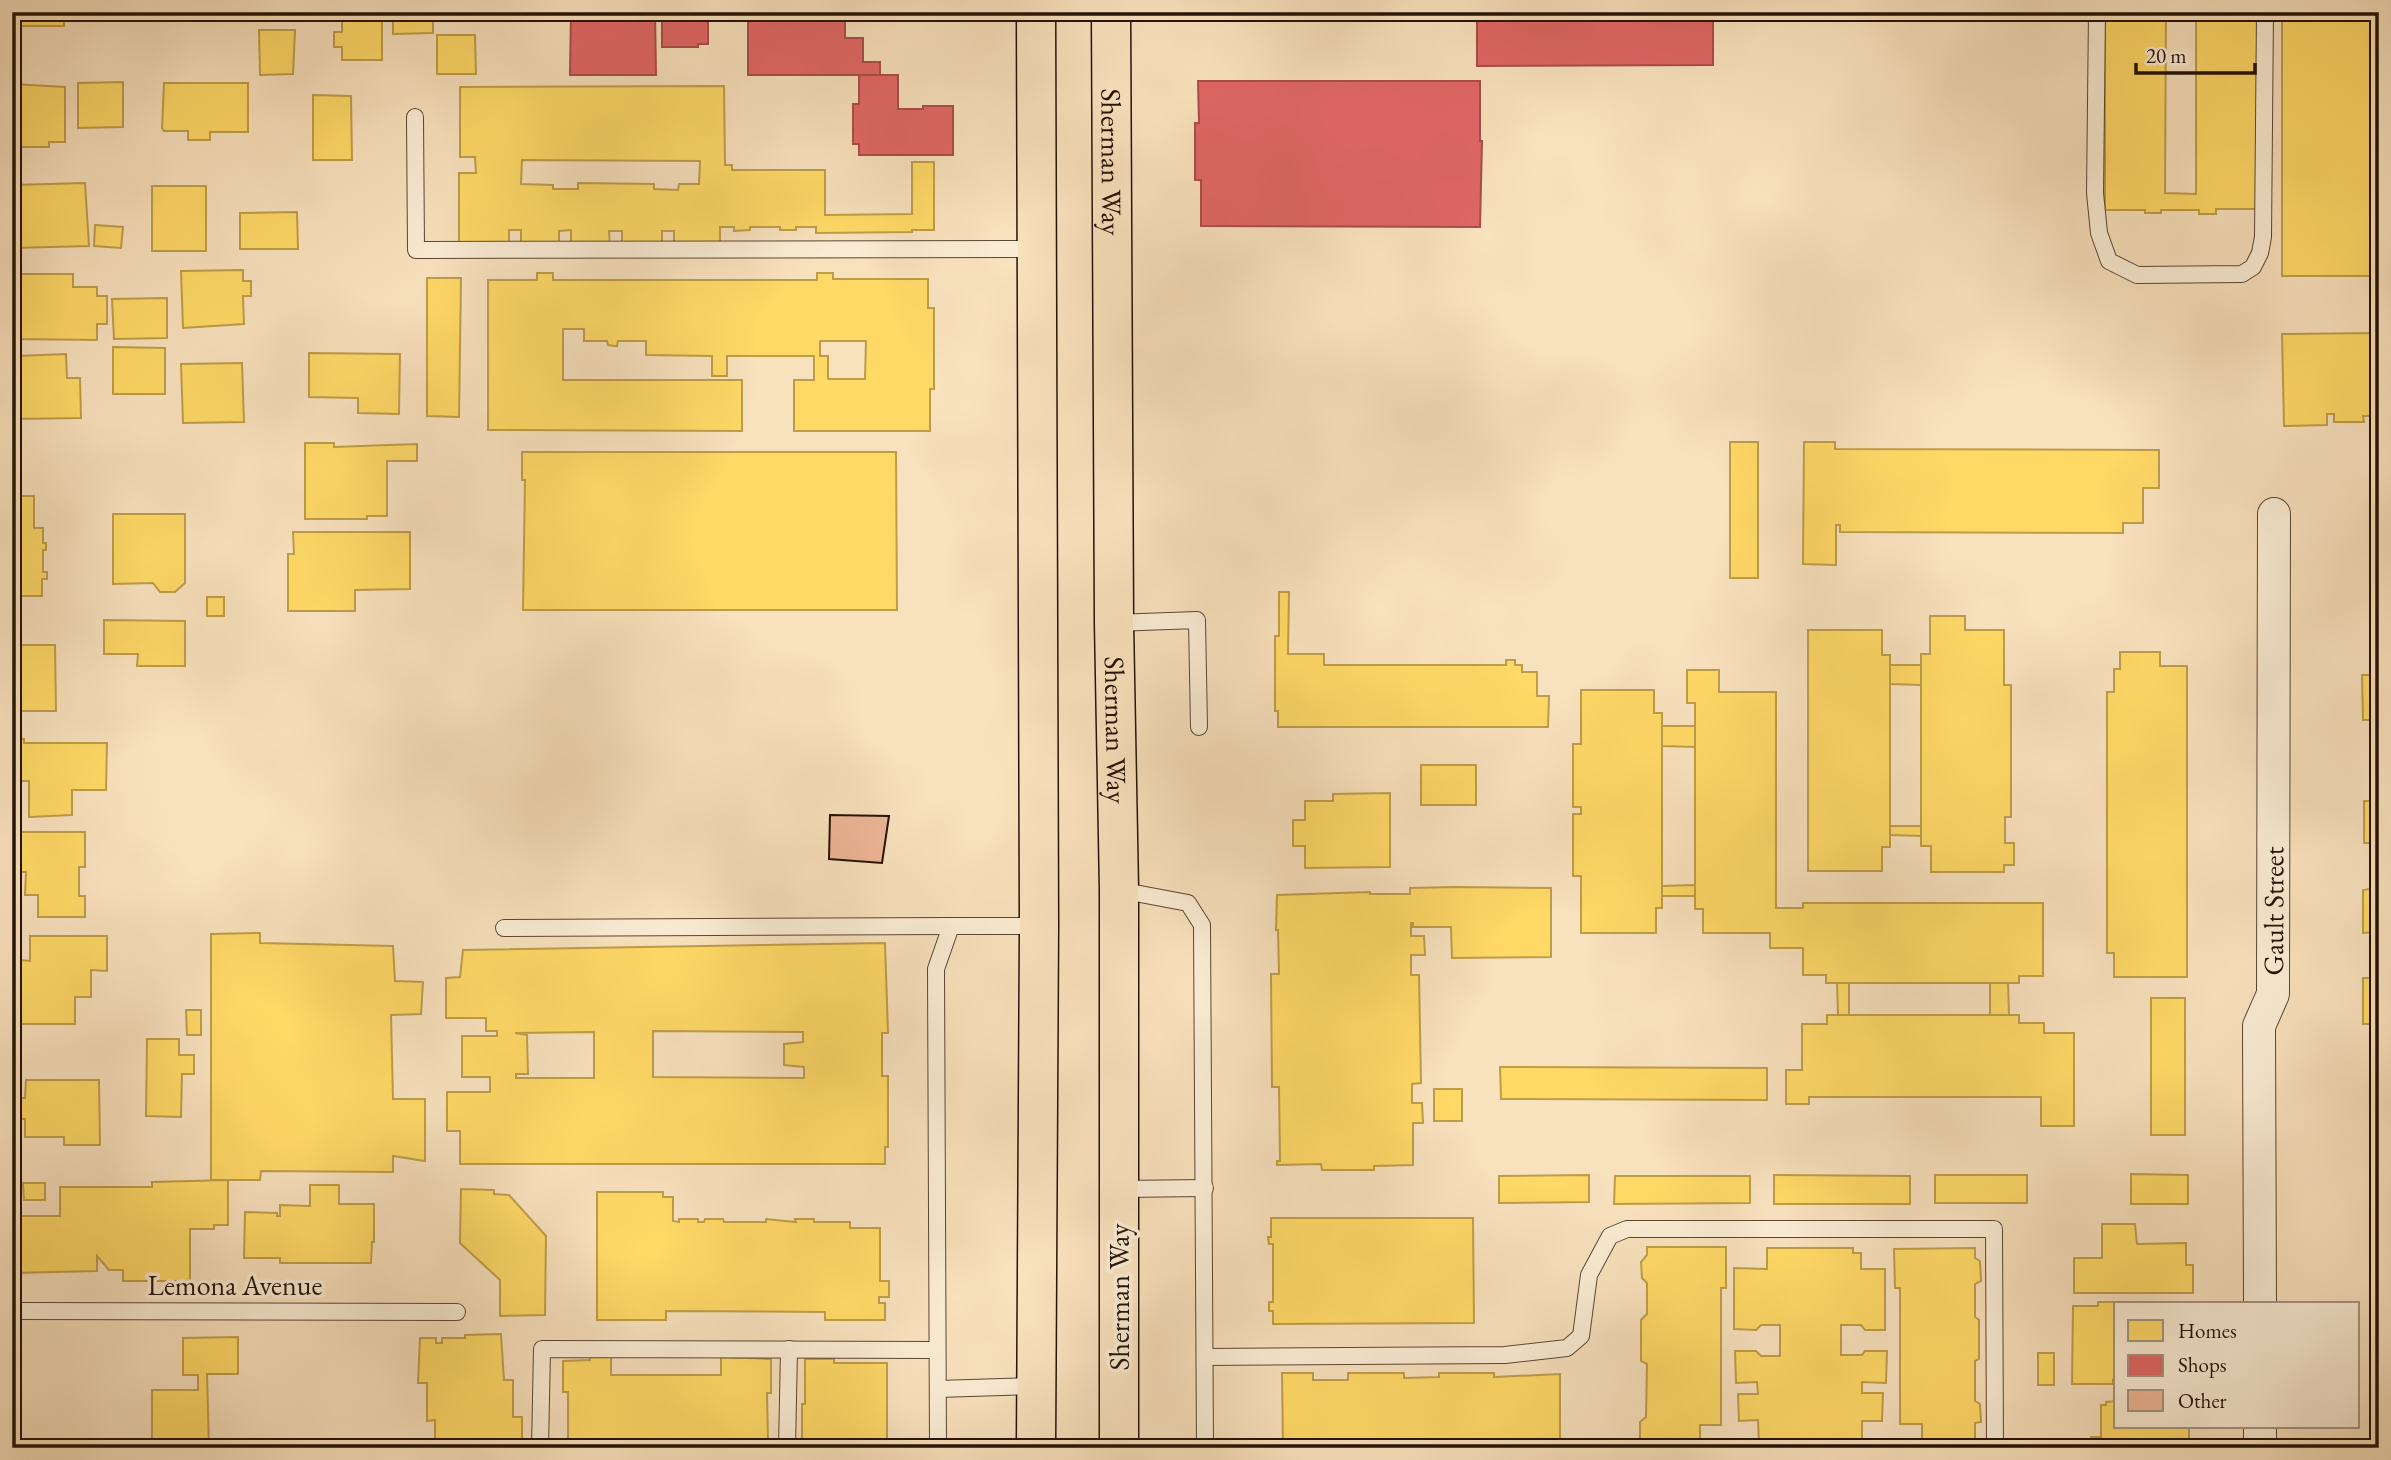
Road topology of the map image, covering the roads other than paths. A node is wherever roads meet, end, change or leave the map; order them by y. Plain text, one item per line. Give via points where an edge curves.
1 (1036, 12) edge
2 (1111, 12) edge
3 (2097, 12) edge
4 (2265, 12) edge
5 (415, 117) dead end
6 (1037, 249) junction
7 (2274, 514) dead end
8 (1114, 623) junction
9 (1199, 727) dead end
10 (1119, 890) junction
11 (951, 926) junction
12 (1039, 926) junction
13 (504, 928) dead end
14 (1205, 1188) junction
15 (1119, 1189) junction
16 (2260, 1302) edge
17 (12, 1311) edge
18 (457, 1312) dead end
19 (789, 1349) junction
20 (936, 1350) junction
21 (1205, 1357) junction
22 (1036, 1386) junction
23 (938, 1389) junction
24 (2260, 1428) edge
25 (540, 1448) edge
26 (787, 1448) edge
27 (938, 1448) edge
28 (1036, 1448) edge
29 (1119, 1448) edge
30 (1205, 1448) edge
31 (1995, 1448) edge
32 (2260, 1448) edge

1 - 6 main road
2 - 8 main road, Sherman Way
3 - 4 lane via 2095,193 2099,233 2109,261 2137,275 2242,274 2253,267 2260,253 2265,203
5 - 6 lane via 416,250
6 - 12 main road
7 - 16 street, Gault Street via 2273,994 2259,1026
8 - 9 lane via 1197,620
8 - 10 main road, Sherman Way
10 - 14 lane via 1188,903 1202,925
10 - 15 main road, Sherman Way
11 - 12 lane
11 - 13 lane
11 - 20 lane via 936,969
12 - 22 main road
14 - 15 lane
14 - 21 lane
15 - 29 main road, Sherman Way
17 - 18 lane, Lemona Avenue
19 - 20 lane
19 - 25 lane via 542,1349
19 - 26 lane
20 - 23 lane
21 - 30 lane
21 - 31 lane via 1505,1355 1567,1348 1581,1336 1589,1275 1610,1236 1627,1229 1994,1229
22 - 23 lane
22 - 28 main road
23 - 27 lane
24 - 32 street

